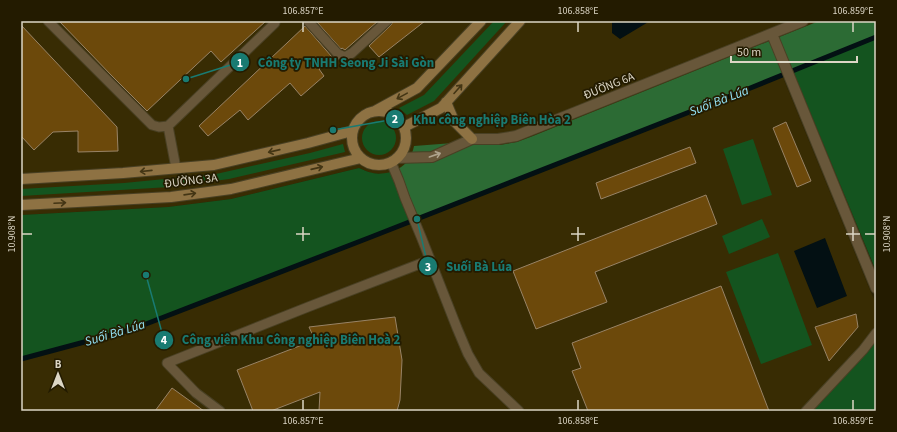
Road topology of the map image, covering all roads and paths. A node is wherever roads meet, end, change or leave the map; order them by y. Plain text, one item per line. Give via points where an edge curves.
1 (48, 21) edge
2 (275, 21) edge
3 (308, 21) edge
4 (387, 21) edge
5 (481, 21) edge
6 (520, 21) edge
7 (803, 21) edge
8 (772, 34) junction
9 (446, 102) junction
10 (374, 111) junction
11 (168, 126) junction
12 (404, 127) junction
13 (352, 132) junction
14 (472, 139) junction
15 (361, 158) junction
16 (394, 160) junction
17 (176, 168) junction
18 (21, 179) edge
19 (21, 205) edge
20 (430, 260) junction
21 (876, 288) edge
22 (876, 333) edge
23 (220, 411) edge
24 (519, 411) edge
25 (806, 411) edge

1 - 11 lane via 152,125
2 - 11 lane
3 - 4 lane via 338,54 345,57
5 -> 10 street via 417,88
9 -> 6 street
7 - 8 street, ĐƯỜNG 6A
8 - 14 street, ĐƯỜNG 6A via 521,134 498,139
8 - 21 street
9 - 12 street via 441,108
9 - 14 street via 454,121
10 - 12 street via 392,114
10 - 13 street via 360,118
11 - 17 lane
12 - 16 street via 404,147
13 - 15 street via 353,146
13 -> 17 street, ĐƯỜNG 3A via 214,165
16 -> 14 street, ĐƯỜNG 6A via 432,157
15 - 16 street via 375,165
19 -> 15 street, ĐƯỜNG 3A via 171,197 230,189
16 - 20 lane via 405,198
17 -> 18 street, ĐƯỜNG 3A via 123,174
20 - 23 lane via 167,363 196,393
20 - 24 lane via 468,354 479,373
22 - 25 lane

